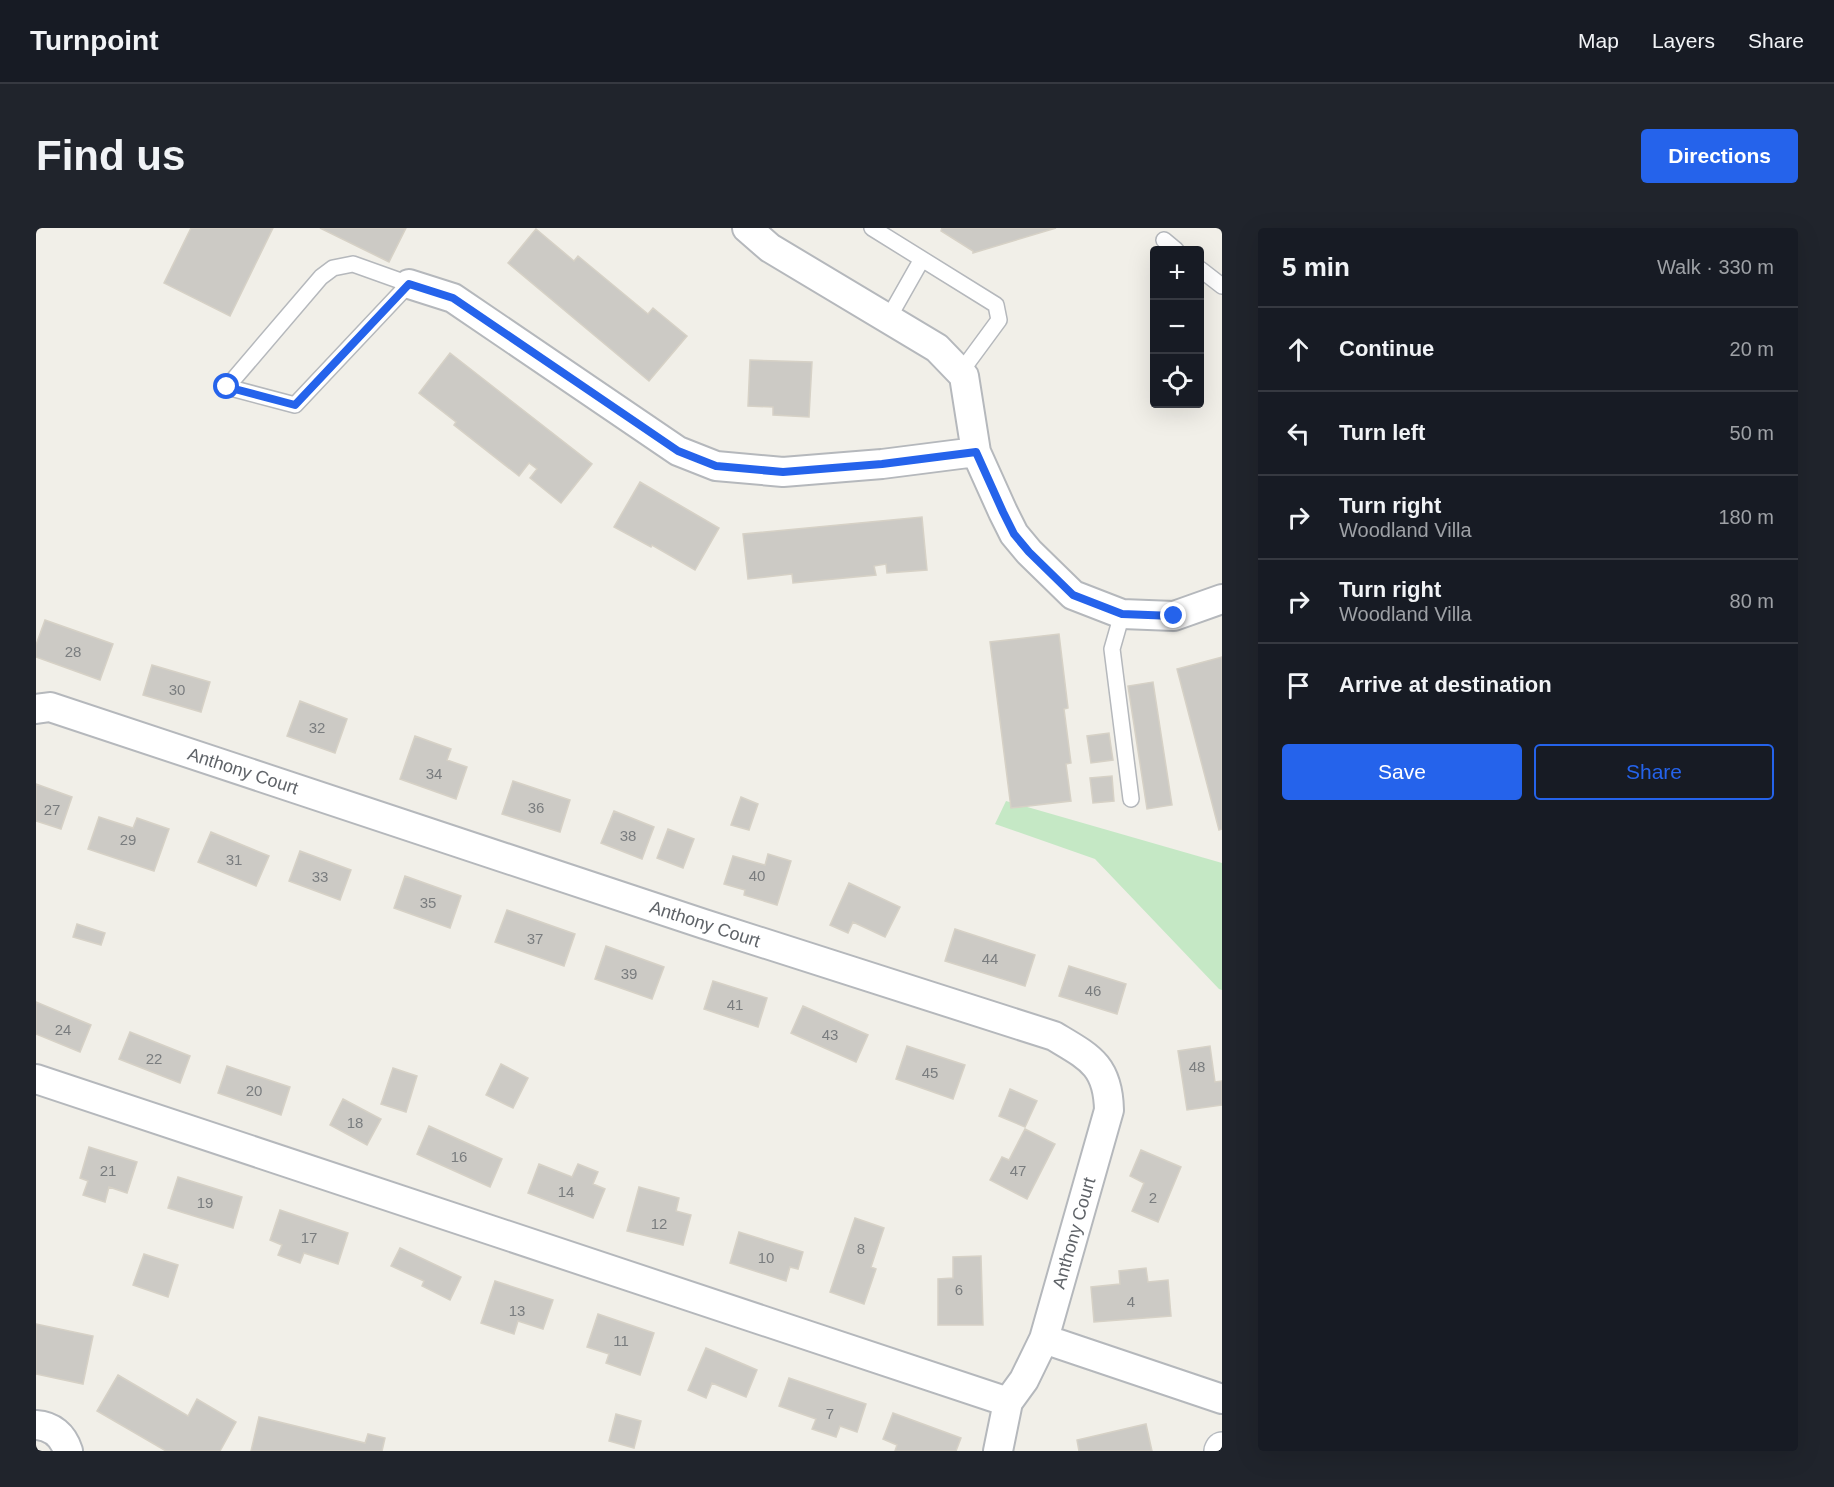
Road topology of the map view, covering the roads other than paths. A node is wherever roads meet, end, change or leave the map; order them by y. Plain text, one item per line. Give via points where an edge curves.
1 (747, 228) edge
2 (872, 228) edge
3 (1164, 240) dead end
4 (1171, 246) edge
5 (922, 259) junction
6 (1204, 272) edge
7 (409, 284) junction
8 (1222, 286) edge
9 (888, 319) junction
10 (960, 373) junction
11 (976, 452) junction
12 (1222, 599) edge
13 (1122, 614) junction
14 (36, 709) edge
15 (1131, 799) dead end
16 (36, 1079) edge
17 (1044, 1339) junction
18 (1222, 1399) edge
19 (1008, 1402) junction
20 (36, 1425) edge
21 (68, 1451) edge
22 (998, 1451) edge

1 - 9 street via 770,248
2 - 5 lane
3 - 4 lane
5 - 9 lane
5 - 10 lane via 996,305 999,320
6 - 8 lane
7 - 7 lane via 353,264 333,268 227,387 295,405
7 - 11 street via 453,298 678,451 716,466 783,472
9 - 10 street via 937,348
10 - 11 street
11 - 13 street via 1014,534 1029,552 1073,595
12 - 13 street via 1174,616
13 - 15 lane via 1112,649
14 - 17 street, Anthony Court via 50,707 1054,1036 1087,1056 1099,1069 1108,1092 1109,1110
16 - 19 street
17 - 18 street
17 - 19 street, Anthony Court
19 - 22 street, Anthony Court
20 - 21 street via 59,1434

